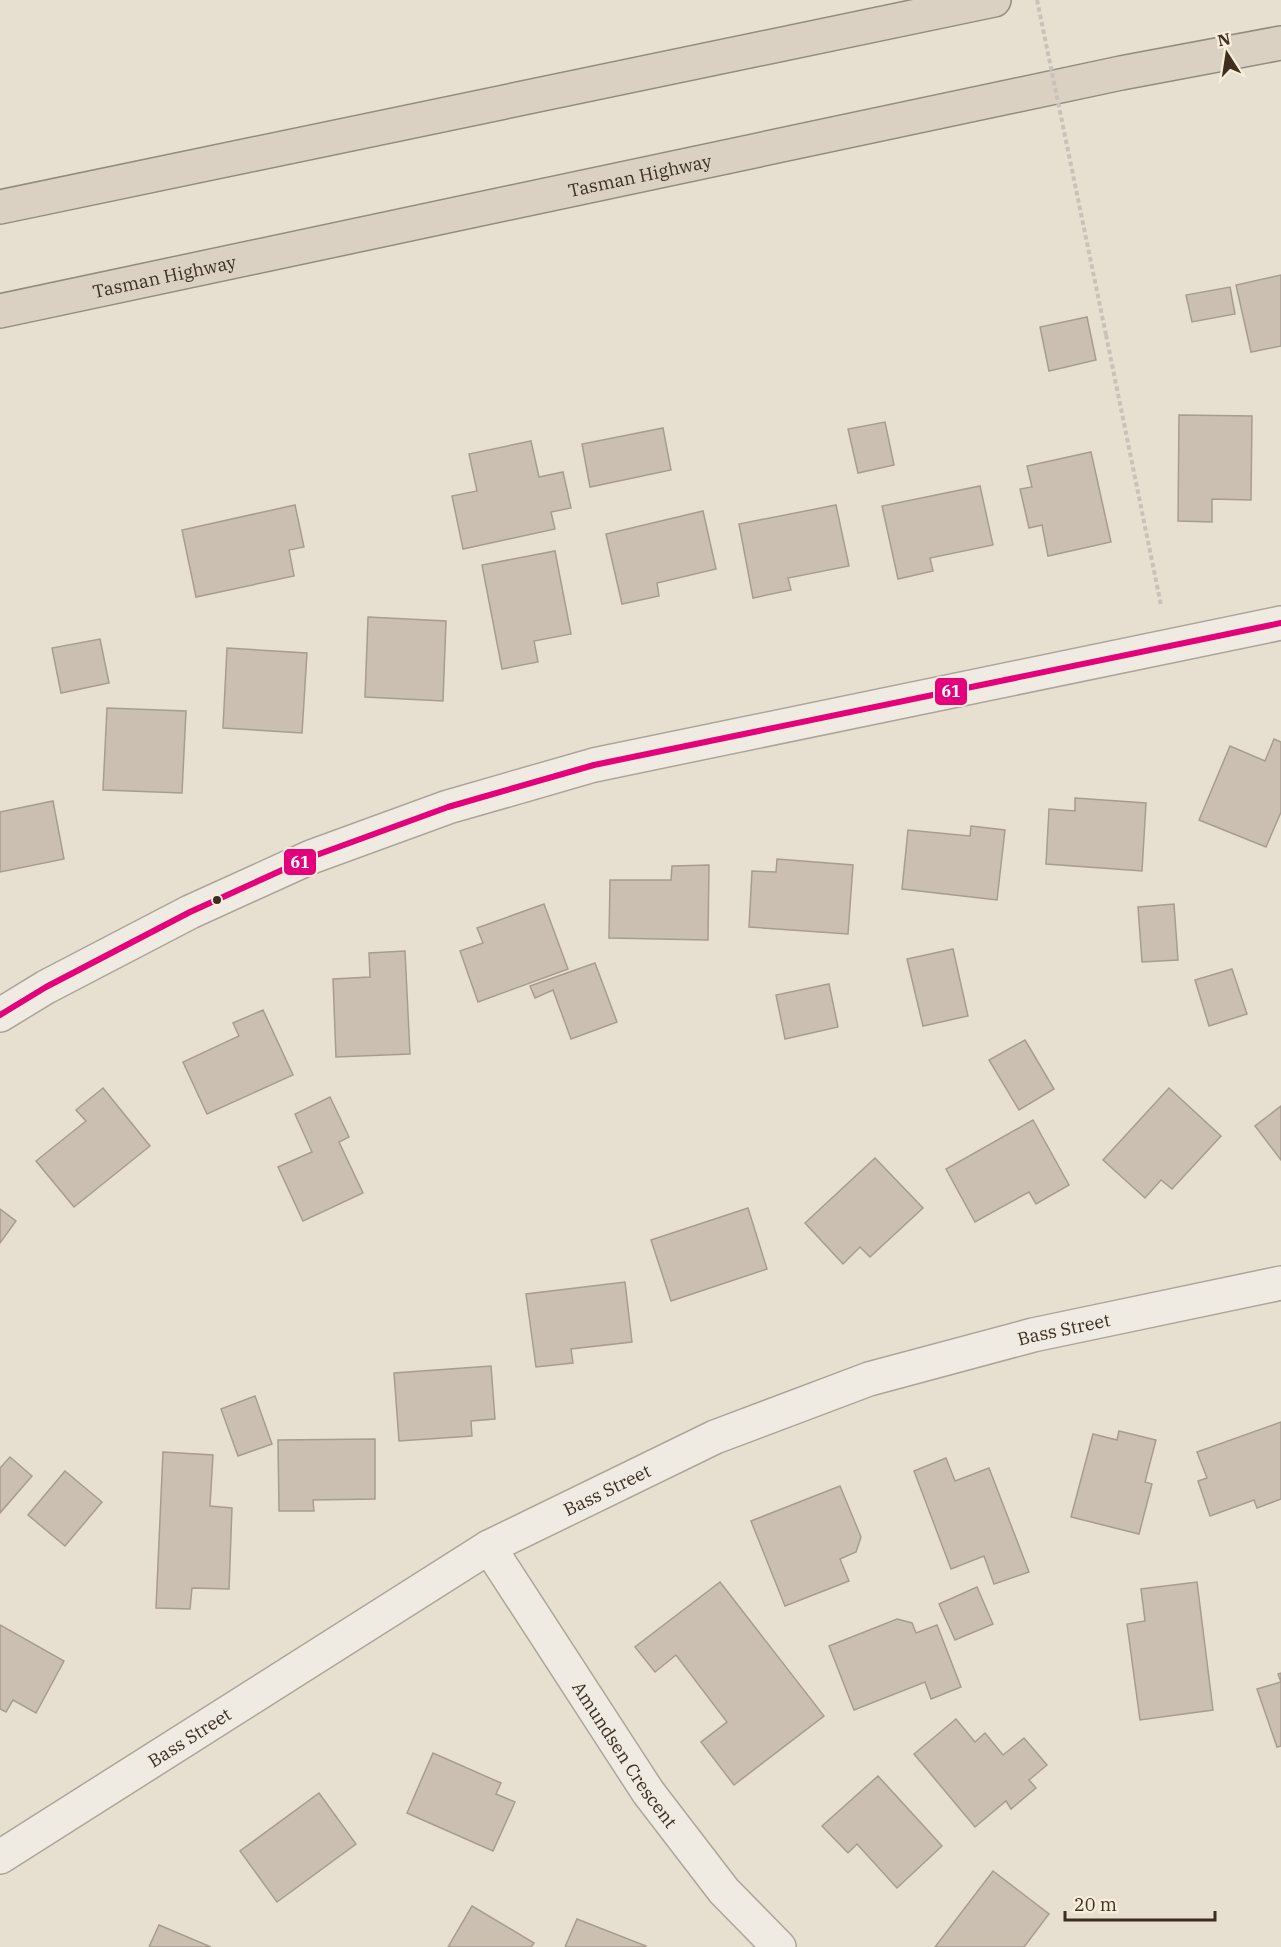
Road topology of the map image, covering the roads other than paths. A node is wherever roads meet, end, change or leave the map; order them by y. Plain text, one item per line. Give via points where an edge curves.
1 (994, 0) edge
2 (1281, 43) edge
3 (0, 207) edge
4 (0, 310) edge
5 (1281, 623) edge
6 (0, 1015) edge
7 (1281, 1283) edge
8 (489, 1547) junction
9 (0, 1857) edge
10 (779, 1947) edge

1 - 3 highway
2 - 4 highway, Tasman Highway via 1121,73
5 - 6 street via 594,765 448,807 311,857 189,912
7 - 8 street, Bass Street via 1033,1335 868,1379 715,1437
8 - 9 street, Bass Street
8 - 10 street, Amundsen Crescent via 648,1792 724,1891

